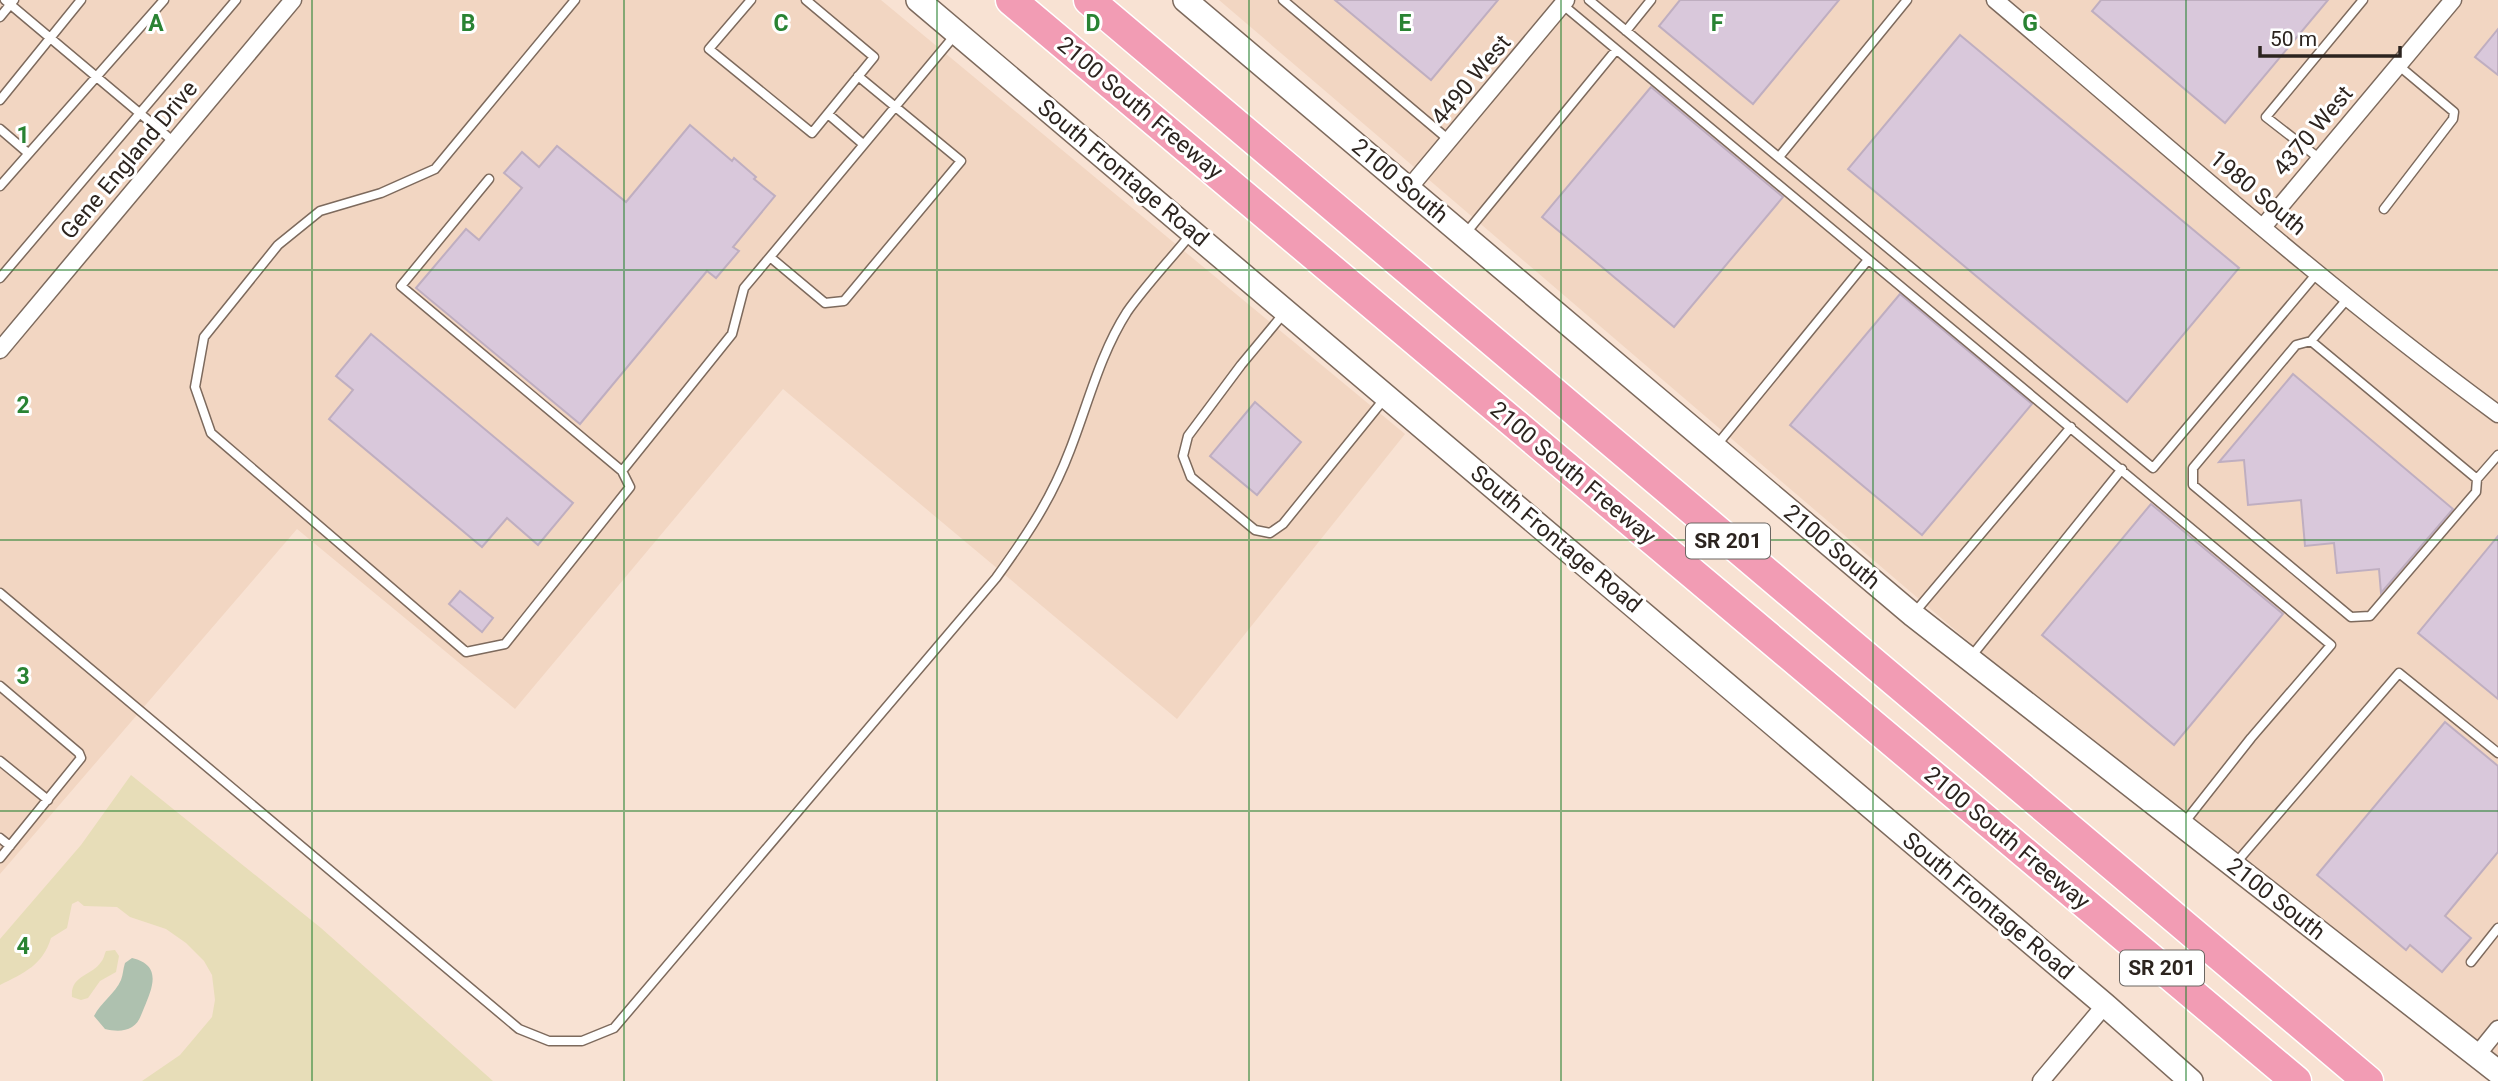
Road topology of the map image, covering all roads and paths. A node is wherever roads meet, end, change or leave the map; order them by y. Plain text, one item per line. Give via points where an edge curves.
1 (81, 0) edge
2 (164, 0) edge
3 (236, 0) edge
4 (293, 0) edge
5 (575, 0) edge
6 (751, 0) edge
7 (806, 0) edge
8 (918, 0) edge
9 (1011, 0) edge
10 (1088, 0) edge
11 (1185, 0) edge
12 (1283, 0) edge
13 (1589, 0) edge
14 (1651, 0) edge
15 (1907, 0) edge
16 (2363, 0) edge
17 (2453, 0) edge
18 (2000, 1) edge
19 (10, 2) edge
20 (1564, 2) edge
21 (0, 17) edge
22 (1626, 31) junction
23 (957, 33) junction
24 (50, 38) junction
25 (1616, 50) junction
26 (2398, 65) junction
27 (95, 76) junction
28 (858, 76) junction
29 (0, 100) edge
30 (894, 106) junction
31 (140, 114) junction
32 (828, 114) junction
33 (0, 129) edge
34 (1450, 141) junction
35 (175, 142) junction
36 (863, 144) junction
37 (28, 153) junction
38 (1779, 158) junction
39 (2320, 159) junction
40 (489, 179) dead end
41 (0, 186) edge
42 (1409, 188) junction
43 (2384, 209) dead end
44 (2263, 227) junction
45 (1193, 232) junction
46 (1464, 235) junction
47 (770, 257) junction
48 (1867, 261) junction
49 (2318, 272) junction
50 (0, 278) edge
51 (2349, 297) junction
52 (1286, 310) junction
53 (2311, 341) junction
54 (0, 350) edge
55 (1387, 396) junction
56 (2498, 414) edge
57 (2071, 427) junction
58 (1714, 448) junction
59 (2498, 455) edge
60 (2122, 469) junction
61 (622, 471) junction
62 (2477, 479) junction
63 (0, 593) edge
64 (1913, 615) junction
65 (1969, 659) junction
66 (0, 686) edge
67 (2498, 753) edge
68 (0, 761) edge
69 (48, 800) junction
70 (2182, 825) junction
71 (0, 838) edge
72 (10, 846) junction
73 (0, 858) edge
74 (2233, 866) junction
75 (2498, 928) edge
76 (2470, 962) dead end
77 (2268, 997) junction
78 (2105, 1005) junction
79 (2498, 1029) edge
80 (2477, 1055) junction
81 (2498, 1072) edge
82 (2041, 1081) edge
83 (2191, 1081) edge
84 (2296, 1081) edge
85 (2368, 1081) edge
86 (2377, 1081) edge

1 - 24 lane
2 - 27 lane
3 - 31 lane
4 - 35 street, Gene England Drive
5 - 61 lane via 435,169 381,193 320,211 278,245 204,337 195,387 211,433 467,652 505,644 630,487
6 - 32 lane via 709,49 812,133
7 - 28 lane via 874,57
8 - 23 street, South Frontage Road
9 - 84 highway, 2100 South Freeway / SR 201
10 - 77 highway, 2100 South Freeway / SR 201
11 - 42 street, 2100 South
12 - 34 lane
13 - 22 lane
14 - 22 lane
15 - 38 lane
16 - 39 lane via 2266,117
17 - 26 street, 4370 West
18 - 44 street, 1980 South
19 - 21 lane
19 - 24 lane
20 - 25 lane
20 - 34 street, 4490 West
22 - 38 lane
23 - 30 lane
23 - 45 street, South Frontage Road
24 - 27 lane
24 - 29 lane
25 - 46 lane
25 - 48 lane
26 - 39 street, 4370 West
26 - 43 lane via 2454,112
27 - 31 lane
27 - 37 lane
28 - 30 lane
28 - 32 lane
30 - 36 lane
30 - 47 lane via 961,161 844,300 825,303
31 - 35 lane
31 - 50 lane
32 - 36 lane
33 - 37 lane
34 - 42 street, 4490 West
35 - 54 street, Gene England Drive
36 - 47 lane
37 - 41 lane
38 - 49 lane via 2153,468
39 - 44 street, 4370 West
40 - 61 lane via 401,286
42 - 46 street, 2100 South
44 - 49 street, 1980 South
45 - 52 street, South Frontage Road
45 - 63 lane via 1127,312 1093,384 1052,492 1003,568 614,1028 582,1041 549,1041 519,1028
46 - 58 street, 2100 South
47 - 61 lane via 744,288 732,334
48 - 57 lane
48 - 58 lane
49 - 51 street, 1980 South
51 - 53 lane
51 - 56 street, 1980 South
52 - 55 street, South Frontage Road
52 - 55 lane via 1188,436 1183,456 1191,477 1255,530 1270,533 1283,524
53 - 62 lane
53 - 62 lane via 2296,345 2193,468 2193,485 2224,512 2351,617 2370,616 2476,492
55 - 78 street, South Frontage Road
57 - 60 lane
57 - 64 lane
58 - 64 street, 2100 South
59 - 62 lane
60 - 65 lane
60 - 70 lane via 2330,645
64 - 65 street, 2100 South
65 - 70 street, 2100 South
66 - 69 lane via 81,755
67 - 74 lane via 2399,673
68 - 69 lane
69 - 72 lane
70 - 74 street, 2100 South
71 - 72 lane
72 - 73 lane
74 - 80 street, 2100 South
75 - 76 lane
77 - 85 highway, 2100 South Freeway / SR 201
77 - 86 highway
78 - 82 street
78 - 83 street, South Frontage Road
79 - 80 street
80 - 81 street, 2100 South

